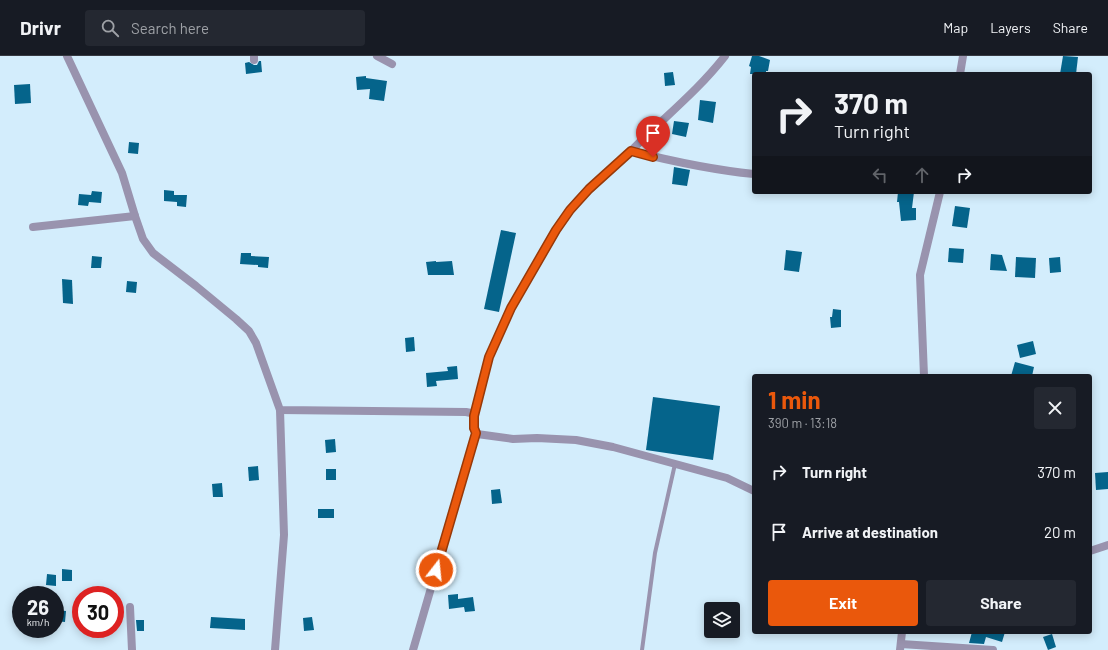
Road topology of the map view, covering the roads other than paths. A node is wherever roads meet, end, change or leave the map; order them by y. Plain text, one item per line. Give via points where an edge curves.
1 (67, 56) edge
2 (377, 56) edge
3 (725, 56) edge
4 (963, 56) edge
5 (392, 64) dead end
6 (960, 72) edge
7 (631, 151) junction
8 (752, 174) edge
9 (940, 194) edge
10 (135, 216) junction
11 (33, 227) dead end
12 (924, 374) edge
13 (280, 410) junction
14 (474, 416) junction
15 (476, 433) junction
16 (675, 464) junction
17 (752, 490) edge
18 (1108, 545) edge
19 (1092, 550) edge
20 (130, 608) dead end
21 (902, 634) edge
22 (900, 647) edge
23 (967, 649) edge
24 (132, 650) edge
25 (275, 650) edge
26 (413, 650) edge
27 (642, 650) edge
28 (993, 650) edge

1 - 10 street via 122,173
2 - 5 street
3 - 7 street via 682,104 653,128
4 - 6 street
7 - 8 street via 664,160
7 - 14 street via 578,200 556,230 511,308 489,357
9 - 12 street via 920,276
10 - 11 street
10 - 13 street via 143,239 153,253 249,331 256,343
13 - 14 street via 466,412
13 - 25 street via 284,535
14 - 15 street
15 - 16 street via 513,439 576,440
15 - 26 street
16 - 17 street via 727,478
16 - 27 lane via 655,552
18 - 19 street
20 - 24 street
21 - 22 street
22 - 23 street
23 - 28 street

